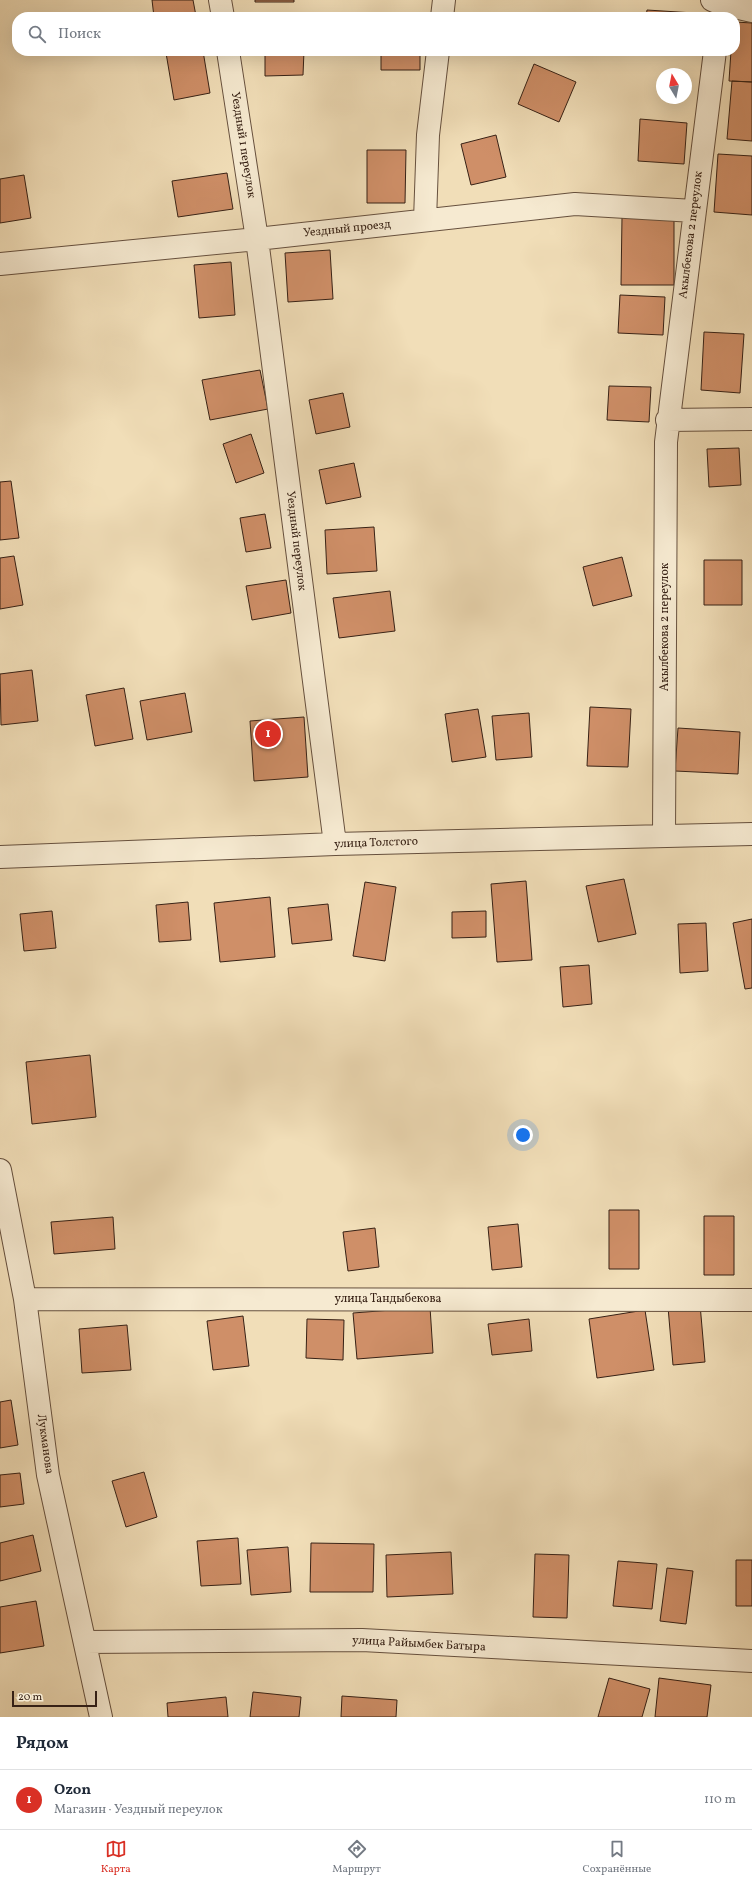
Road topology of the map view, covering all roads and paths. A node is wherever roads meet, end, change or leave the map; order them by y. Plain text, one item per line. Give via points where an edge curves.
1 (220, 0) edge
2 (444, 0) edge
3 (719, 5) edge
4 (752, 11) edge
5 (221, 12) edge
6 (443, 12) edge
7 (229, 56) edge
8 (437, 56) edge
9 (714, 56) edge
10 (694, 211) junction
11 (425, 220) junction
12 (257, 239) junction
13 (0, 264) edge
14 (752, 419) edge
15 (667, 420) junction
16 (752, 834) edge
17 (664, 835) junction
18 (335, 844) junction
19 (0, 857) edge
20 (0, 1170) edge
21 (25, 1299) junction
22 (752, 1300) edge
23 (85, 1642) junction
24 (752, 1661) edge
25 (101, 1717) edge

1 - 5 street
2 - 6 street
3 - 4 street
7 - 12 street, Уездный 1 переулок
8 - 11 street via 428,135
9 - 10 street, Акылбекова 2 переулок
10 - 11 street, Уездный проезд via 575,204
10 - 15 street, Акылбекова 2 переулок
11 - 12 street, Уездный проезд
12 - 13 street, Уездный проезд
12 - 18 street, Уездный переулок
14 - 15 street
15 - 17 street, Акылбекова 2 переулок
16 - 17 street, улица Толстого
17 - 18 street, улица Толстого
18 - 19 street, улица Толстого
20 - 21 street, Лукманова
21 - 22 street, улица Тандыбекова
21 - 23 street, Лукманова via 48,1475
23 - 24 street, улица Райымбек Батыра via 362,1640
23 - 25 street, Лукманова

